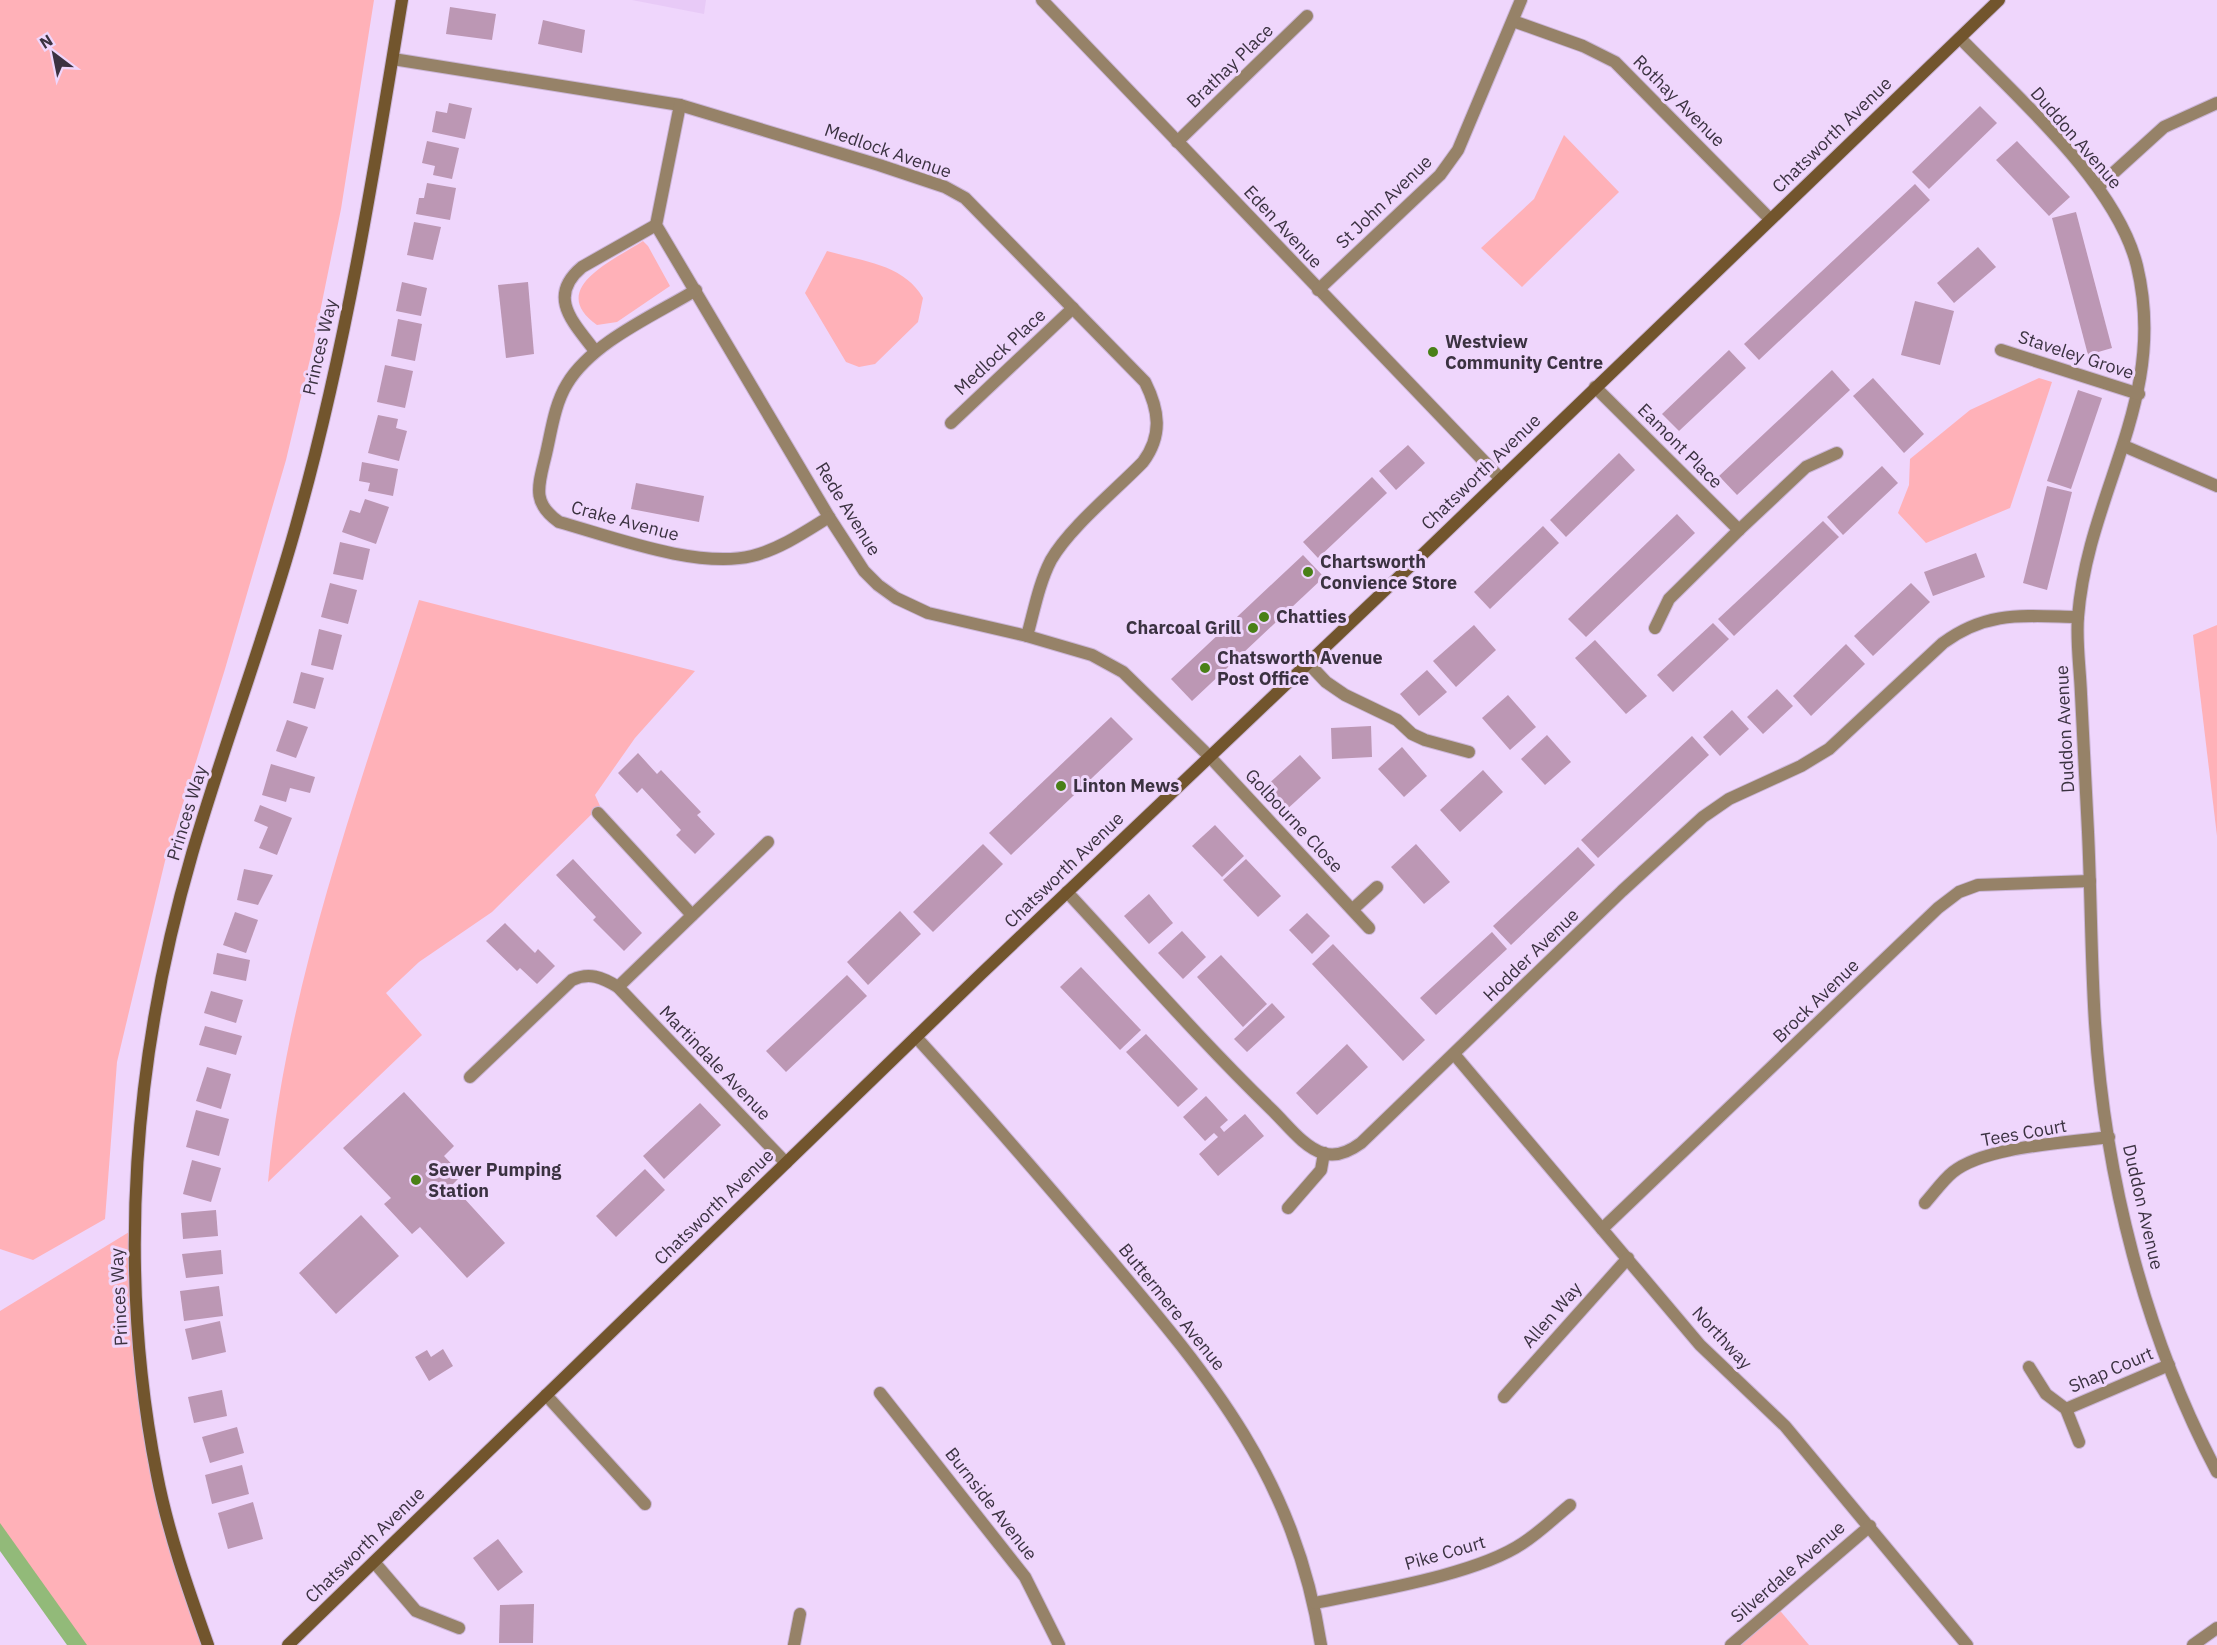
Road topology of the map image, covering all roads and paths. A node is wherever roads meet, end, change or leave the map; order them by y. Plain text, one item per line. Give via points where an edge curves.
1 (402, 0) edge
2 (1042, 0) edge
3 (1521, 0) edge
4 (1999, 0) edge
5 (1307, 16) dead end
6 (1513, 21) junction
7 (1960, 38) junction
8 (393, 59) junction
9 (2217, 103) edge
10 (680, 105) junction
11 (1177, 142) junction
12 (2099, 186) junction
13 (1770, 219) junction
14 (656, 225) junction
15 (696, 290) junction
16 (1318, 290) junction
17 (1073, 308) junction
18 (2001, 350) dead end
19 (595, 351) junction
20 (1595, 387) junction
21 (2139, 394) junction
22 (951, 423) dead end
23 (2124, 446) junction
24 (1837, 453) dead end
25 (1500, 478) junction
26 (2217, 486) edge
27 (830, 517) junction
28 (1739, 530) junction
29 (2078, 617) junction
30 (1655, 628) dead end
31 (1027, 636) junction
32 (1308, 663) junction
33 (1468, 752) dead end
34 (1210, 758) junction
35 (597, 813) dead end
36 (768, 842) dead end
37 (2090, 881) junction
38 (1377, 887) dead end
39 (1067, 892) junction
40 (1353, 909) junction
41 (692, 915) junction
42 (1369, 928) dead end
43 (618, 987) junction
44 (916, 1037) junction
45 (1454, 1054) junction
46 (470, 1077) dead end
47 (2109, 1137) junction
48 (1324, 1154) junction
49 (786, 1163) junction
50 (1925, 1203) dead end
51 (1288, 1209) dead end
52 (1602, 1229) junction
53 (1628, 1258) junction
54 (2169, 1365) junction
55 (2029, 1367) dead end
56 (880, 1393) dead end
57 (546, 1395) junction
58 (1504, 1397) dead end
59 (2066, 1408) junction
60 (2079, 1442) dead end
61 (2217, 1472) edge
62 (645, 1504) dead end
63 (1570, 1505) dead end
64 (1869, 1526) junction
65 (374, 1562) junction
66 (1315, 1603) junction
67 (800, 1614) dead end
68 (459, 1628) dead end
69 (2217, 1629) edge
70 (207, 1645) edge
71 (288, 1645) edge
72 (794, 1645) edge
73 (1059, 1645) edge
74 (1322, 1645) edge
75 (1731, 1645) edge
76 (1967, 1645) edge
77 (2193, 1645) edge

1 - 8 street, Princes Way
2 - 11 street, Eden Avenue
3 - 6 street, St John Avenue
4 - 7 street, Chatsworth Avenue
5 - 11 street, Brathay Place
6 - 13 street, Rothay Avenue via 1615,62
6 - 16 street, St John Avenue via 1467,133 1440,175
7 - 12 street, Duddon Avenue
7 - 13 street, Chatsworth Avenue
8 - 10 street, Medlock Avenue
8 - 70 street, Princes Way via 345,325 303,501 192,855 167,952 142,1084 134,1229 142,1369 157,1478
9 - 12 street via 2164,127
10 - 14 street
10 - 17 street, Medlock Avenue via 945,187 965,198
11 - 16 street, Eden Avenue
12 - 21 street, Duddon Avenue via 2136,261 2144,299 2146,335
13 - 20 street, Chatsworth Avenue
14 - 15 street, Rede Avenue
14 - 19 street via 582,267 566,289 568,315
15 - 19 street, Crake Avenue
15 - 27 street, Rede Avenue
16 - 25 street, Eden Avenue
17 - 22 street, Medlock Place
17 - 31 street, Medlock Avenue via 1145,382 1153,399 1158,431 1154,448 1143,462 1051,560
18 - 21 street, Staveley Grove
19 - 27 street, Crake Avenue via 567,384 560,400 539,484 544,512 559,522 690,557 720,559 752,556 788,543
20 - 25 street, Chatsworth Avenue
20 - 28 street, Eamont Place
21 - 23 street, Duddon Avenue
23 - 26 street
23 - 29 street, Duddon Avenue via 2090,543
24 - 28 street via 1806,467
25 - 32 street, Chatsworth Avenue
27 - 31 street, Rede Avenue via 864,571 896,598 938,615
28 - 30 street via 1669,599
29 - 37 street, Duddon Avenue
29 - 45 street, Hodder Avenue via 2008,616 1964,628 1829,749 1729,799 1703,817
31 - 34 street, Rede Avenue via 1108,663 1123,672
32 - 33 street via 1345,695 1397,720 1412,734
32 - 34 street, Chatsworth Avenue
34 - 39 street, Chatsworth Avenue
34 - 40 street, Golbourne Close
35 - 41 street
36 - 41 street
37 - 47 street, Duddon Avenue via 2095,1023
37 - 52 street, Brock Avenue via 1978,885 1959,892
38 - 40 street
39 - 44 street, Chatsworth Avenue
39 - 48 street via 1240,1078 1309,1146
40 - 42 street, Golbourne Close
41 - 43 street
43 - 46 street, Martindale Avenue via 593,976 582,975 572,980
43 - 49 street, Martindale Avenue
44 - 49 street, Chatsworth Avenue
44 - 66 street, Buttermere Avenue via 1124,1276 1221,1397 1273,1484
45 - 48 street, Hodder Avenue via 1351,1151
45 - 52 street, Northway
47 - 50 street, Tees Court via 1979,1158 1953,1172
47 - 54 street, Duddon Avenue via 2128,1240
48 - 51 street via 1321,1170
49 - 57 street, Chatsworth Avenue
52 - 53 street, Northway
53 - 58 street, Allen Way
53 - 64 street, Northway via 1700,1345 1771,1410
54 - 59 street, Shap Court
54 - 61 street, Duddon Avenue
55 - 59 street, Shap Court via 2046,1394
56 - 73 street, Burnside Avenue via 1025,1577
57 - 62 street
57 - 65 street, Chatsworth Avenue
59 - 60 street, Shap Court
63 - 66 street, Pike Court via 1523,1544 1491,1560
64 - 75 street, Silverdale Avenue
64 - 76 street, Northway
65 - 68 street via 416,1611
65 - 71 street, Chatsworth Avenue
66 - 74 street, Buttermere Avenue
67 - 72 street
69 - 77 street

